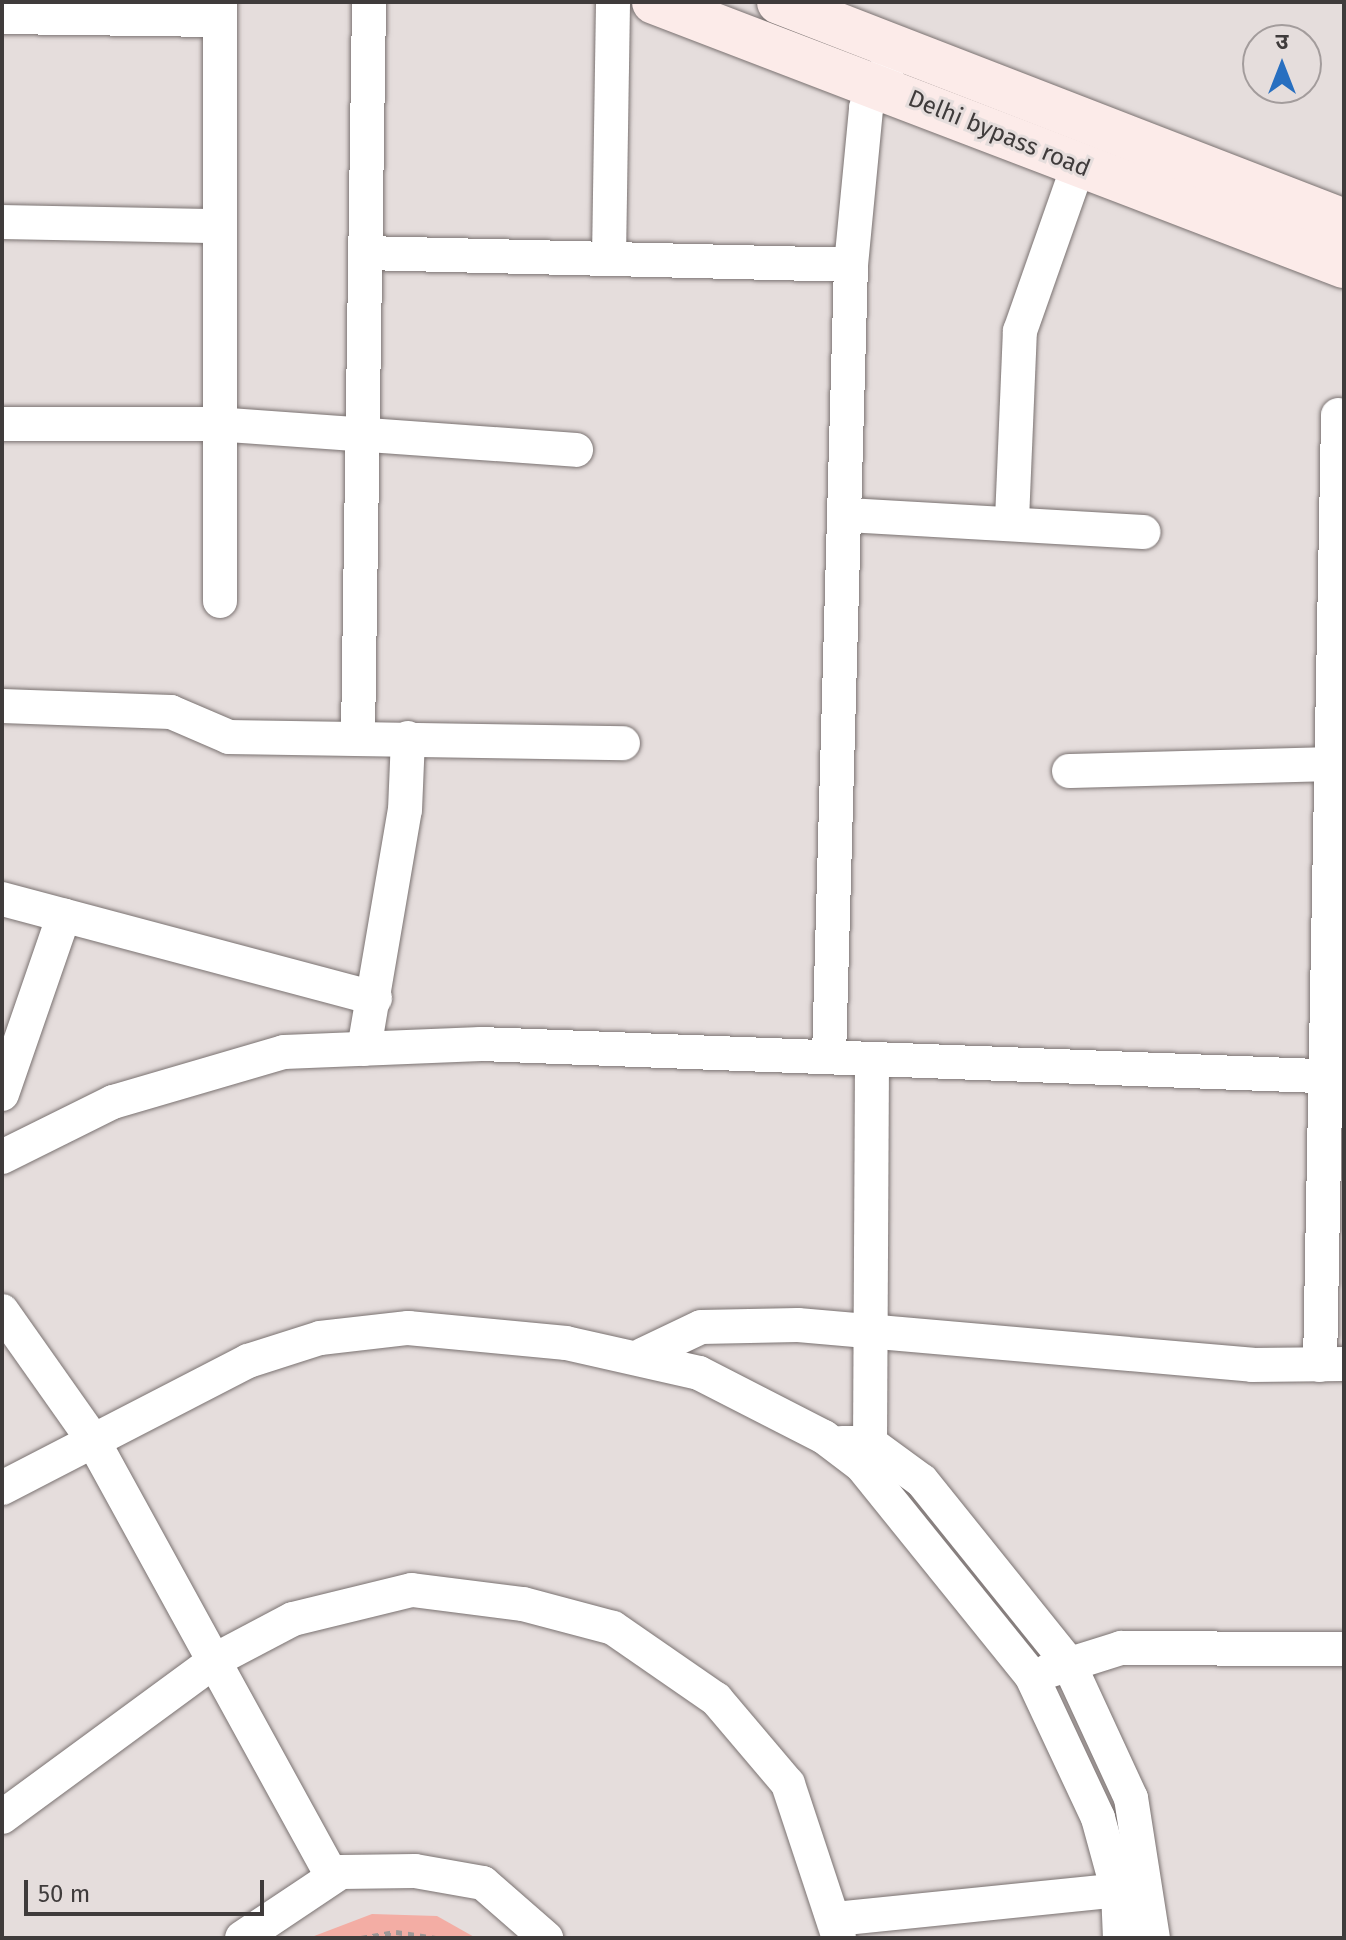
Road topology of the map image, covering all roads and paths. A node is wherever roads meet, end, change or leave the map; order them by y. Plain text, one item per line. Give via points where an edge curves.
1 (369, 2) edge
2 (613, 2) edge
3 (654, 2) edge
4 (779, 2) edge
5 (219, 11) edge
6 (2, 17) edge
7 (899, 49) junction
8 (875, 85) junction
9 (1078, 166) junction
10 (1344, 221) edge
11 (2, 222) edge
12 (218, 226) junction
13 (365, 253) junction
14 (609, 258) junction
15 (851, 265) junction
16 (1344, 266) edge
17 (1338, 415) dead end
18 (2, 424) edge
19 (215, 424) junction
20 (362, 433) junction
21 (576, 450) dead end
22 (847, 515) junction
23 (1012, 520) junction
24 (1144, 532) dead end
25 (220, 601) dead end
26 (2, 706) edge
27 (358, 737) junction
28 (408, 738) junction
29 (623, 743) dead end
30 (1337, 764) edge
31 (1069, 771) dead end
32 (2, 899) edge
33 (64, 915) junction
34 (375, 998) junction
35 (364, 1049) junction
36 (829, 1057) junction
37 (872, 1059) junction
38 (1333, 1076) edge
39 (2, 1094) edge
40 (2, 1157) edge
41 (1332, 1216) edge
42 (2, 1311) edge
43 (869, 1329) junction
44 (642, 1355) junction
45 (1332, 1365) edge
46 (91, 1437) junction
47 (866, 1454) junction
48 (2, 1488) edge
49 (1344, 1649) edge
50 (217, 1659) junction
51 (1069, 1664) junction
52 (1032, 1677) junction
53 (2, 1817) edge
54 (332, 1876) junction
55 (1134, 1889) junction
56 (837, 1928) edge
57 (242, 1938) edge
58 (361, 1938) edge
59 (436, 1938) edge
60 (546, 1938) edge
61 (1120, 1938) edge
62 (1153, 1938) edge

1 - 13 street
2 - 14 street
3 - 8 main road, Delhi bypass road
4 - 7 main road, Delhi bypass road
5 - 6 street
5 - 12 street
7 - 8 street
7 - 10 main road, Delhi bypass road
8 - 9 main road, Delhi bypass road
8 - 15 street via 860,144
9 - 16 main road, Delhi bypass road
9 - 23 street via 1020,331
11 - 12 street
12 - 19 street
13 - 14 street
13 - 20 street
14 - 15 street
15 - 22 street
17 - 30 street
18 - 19 street
19 - 20 street
19 - 25 street
20 - 21 street
20 - 27 street
22 - 23 street
22 - 36 street
23 - 24 street
26 - 27 street via 171,712 229,737
27 - 28 street
28 - 29 street
28 - 34 street via 405,810
30 - 31 street
30 - 38 street
32 - 33 street
33 - 34 street
33 - 39 street
34 - 35 street
35 - 36 street via 481,1044
35 - 40 street via 284,1052 113,1102
36 - 37 street
37 - 38 street
37 - 43 street
38 - 41 street
41 - 45 street
42 - 46 street
43 - 44 street via 701,1327
43 - 45 street
43 - 47 street
44 - 46 street via 408,1328 320,1338 248,1361
44 - 47 street via 699,1373 833,1443
46 - 48 street
46 - 50 street
47 - 51 street via 922,1481
47 - 52 street
49 - 51 street via 1121,1648
50 - 53 street
50 - 54 street
50 - 56 street via 293,1619 412,1590 523,1604 613,1628 716,1699 788,1784
51 - 52 street
51 - 55 street via 1131,1798
52 - 55 street
54 - 57 street
54 - 60 street via 415,1871 483,1883
55 - 56 street
55 - 61 street
55 - 62 street
58 - 59 path via 396,1932

